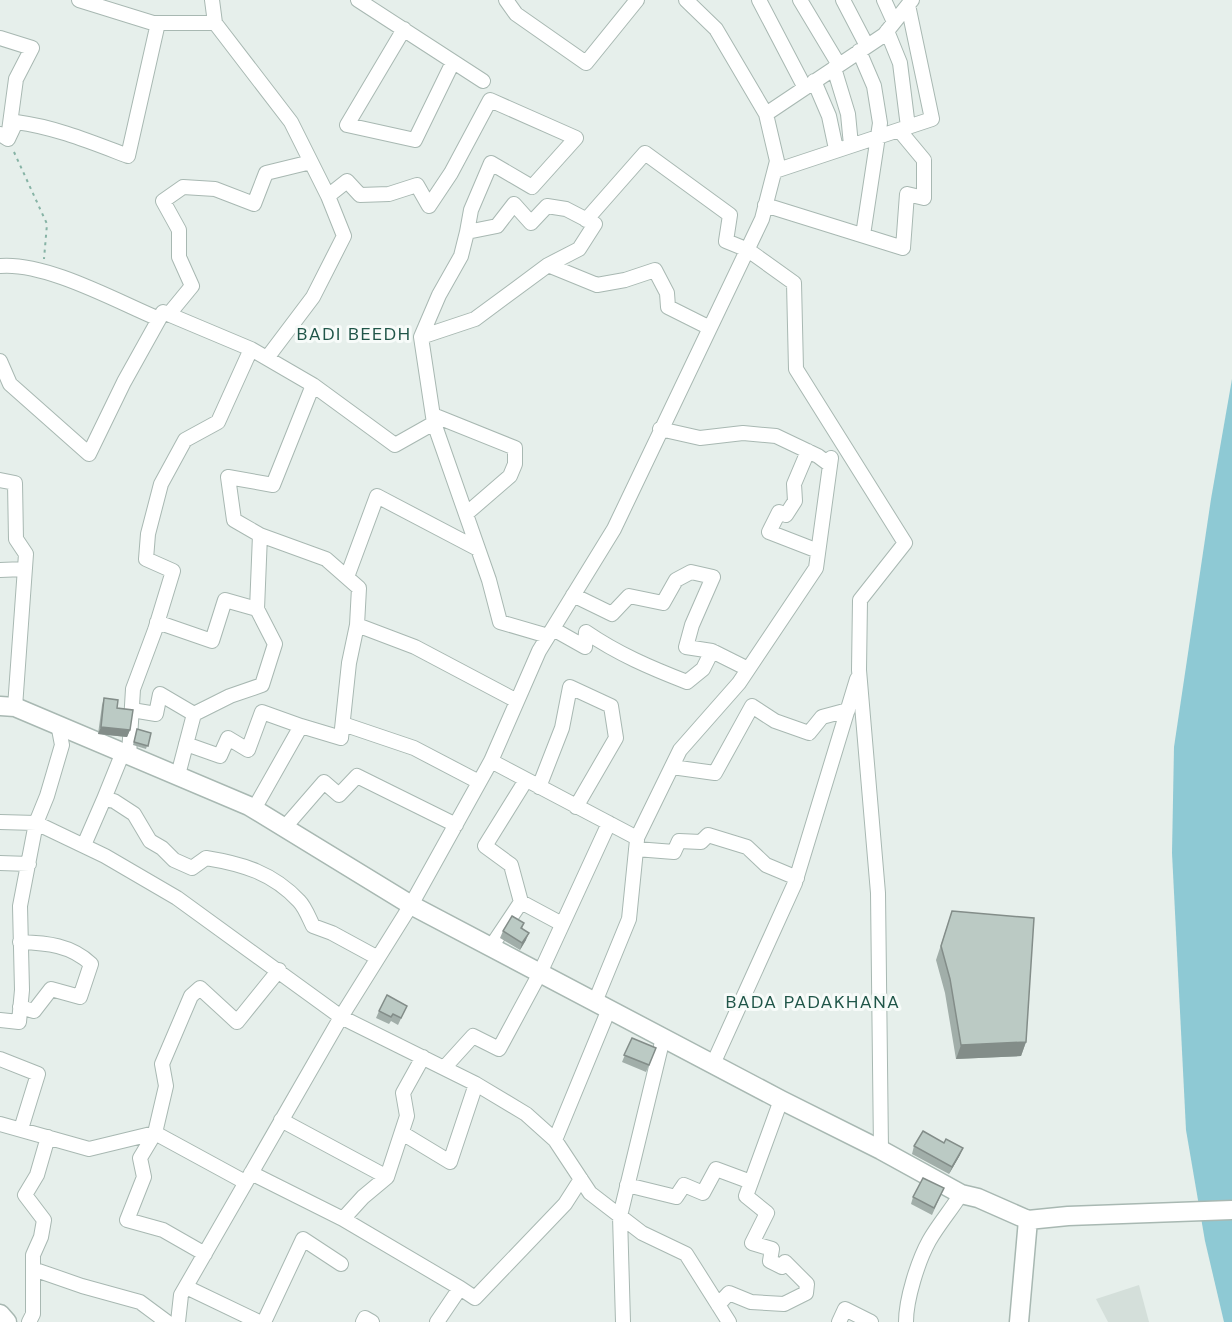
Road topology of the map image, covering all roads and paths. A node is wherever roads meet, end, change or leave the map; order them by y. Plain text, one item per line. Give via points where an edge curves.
1 (212, 0) edge
2 (358, 0) edge
3 (506, 0) edge
4 (637, 0) edge
5 (686, 0) edge
6 (759, 0) edge
7 (800, 0) edge
8 (843, 0) edge
9 (885, 0) edge
10 (85, 1) edge
11 (910, 2) edge
12 (159, 23) junction
13 (215, 23) junction
14 (891, 27) junction
15 (404, 29) junction
16 (0, 38) edge
17 (863, 49) junction
18 (453, 62) junction
19 (836, 67) junction
20 (483, 81) dead end
21 (810, 85) junction
22 (766, 114) junction
23 (904, 128) junction
24 (879, 136) junction
25 (4, 137) edge
26 (851, 145) junction
27 (836, 149) junction
28 (311, 162) junction
29 (774, 171) junction
30 (328, 196) junction
31 (765, 205) junction
32 (586, 220) junction
33 (467, 232) junction
34 (863, 236) junction
35 (748, 250) junction
36 (548, 265) junction
37 (0, 266) edge
38 (42, 271) junction
39 (164, 317) junction
40 (710, 328) junction
41 (421, 337) junction
42 (251, 349) junction
43 (267, 358) junction
44 (0, 361) edge
45 (313, 385) junction
46 (433, 419) junction
47 (660, 429) junction
48 (808, 451) junction
49 (0, 480) edge
50 (466, 514) junction
51 (260, 535) junction
52 (478, 549) junction
53 (818, 551) junction
54 (25, 568) junction
55 (0, 570) edge
56 (346, 577) junction
57 (573, 595) junction
58 (257, 609) junction
59 (158, 622) junction
60 (357, 625) junction
61 (550, 632) junction
62 (712, 651) junction
63 (748, 669) junction
64 (859, 670) junction
65 (517, 701) junction
66 (8, 706) edge
67 (132, 710) junction
68 (848, 710) junction
69 (194, 714) junction
70 (58, 724) junction
71 (343, 724) junction
72 (301, 726) junction
73 (186, 744) junction
74 (126, 754) junction
75 (491, 761) junction
76 (672, 767) junction
77 (178, 775) junction
78 (526, 780) junction
79 (479, 782) junction
80 (539, 787) junction
81 (104, 799) junction
82 (576, 807) junction
83 (254, 809) junction
84 (0, 822) edge
85 (36, 823) junction
86 (609, 823) junction
87 (456, 825) junction
88 (285, 827) junction
89 (636, 843) junction
90 (84, 845) junction
91 (0, 863) edge
92 (29, 864) junction
93 (796, 878) junction
94 (521, 902) junction
95 (411, 905) junction
96 (562, 924) junction
97 (20, 942) junction
98 (490, 946) junction
99 (378, 958) junction
100 (279, 970) junction
101 (540, 973) junction
102 (602, 1005) junction
103 (20, 1007) junction
104 (341, 1017) junction
105 (0, 1020) edge
106 (663, 1038) junction
107 (423, 1057) junction
108 (0, 1059) edge
109 (713, 1064) junction
110 (444, 1068) junction
111 (476, 1084) junction
112 (781, 1101) junction
113 (281, 1120) junction
114 (0, 1124) edge
115 (21, 1129) junction
116 (155, 1132) junction
117 (402, 1133) junction
118 (48, 1137) junction
119 (555, 1140) junction
120 (881, 1150) junction
121 (387, 1177) junction
122 (248, 1178) junction
123 (580, 1179) junction
124 (751, 1182) junction
125 (627, 1185) junction
126 (961, 1194) junction
127 (1232, 1210) edge
128 (620, 1216) junction
129 (343, 1219) junction
130 (1028, 1221) junction
131 (205, 1254) junction
132 (341, 1264) dead end
133 (33, 1269) junction
134 (186, 1287) junction
135 (460, 1288) junction
136 (718, 1305) junction
137 (29, 1322) edge
138 (167, 1322) edge
139 (178, 1322) edge
140 (259, 1322) edge
141 (264, 1322) edge
142 (363, 1322) edge
143 (372, 1322) edge
144 (437, 1322) edge
145 (622, 1322) edge
146 (729, 1322) edge
147 (839, 1322) edge
148 (872, 1322) edge
149 (906, 1322) edge
150 (1019, 1322) edge

1 - 13 street
2 - 15 street
3 - 4 street via 516,14 586,63
5 - 22 street via 716,29
6 - 21 street
7 - 19 street
8 - 17 street
9 - 14 street
10 - 12 street
11 - 14 street
11 - 23 street via 932,119
12 - 13 street
12 - 25 street via 128,156 33,124 16,122
13 - 28 street via 291,122
14 - 17 street
14 - 23 street via 900,63
15 - 18 street
15 - 18 street via 347,125 415,140
16 - 25 street via 32,48 16,79
17 - 19 street
17 - 24 street via 874,86
18 - 20 street
19 - 21 street
19 - 26 street
21 - 22 street
21 - 27 street via 829,116
22 - 29 street via 777,161
23 - 24 street
23 - 34 street via 924,160 924,198 908,194 903,248
24 - 26 street
24 - 34 street
25 - 38 path via 47,224
26 - 27 street
27 - 29 street
28 - 30 street
28 - 39 street via 266,173 254,204 215,189 183,187 163,201 179,230 179,257 192,286
29 - 31 street
30 - 33 street via 347,181 360,195 389,194 417,185 429,206 490,100 576,138 532,187 491,162 471,210
30 - 43 street via 344,236 313,297
31 - 34 street
31 - 35 street
32 - 33 street via 566,209 547,206 531,222 514,204 497,226
32 - 35 street via 645,153 730,215 726,241
32 - 36 street via 595,224 579,249
33 - 41 street via 460,256
35 - 40 street
35 - 64 street via 794,283 796,369 905,543 860,600
36 - 40 street via 597,285 655,270 667,293 668,307
36 - 41 street via 475,319
37 - 38 street
38 - 39 street
39 - 42 street
39 - 44 street via 124,382 89,454 10,384
40 - 47 street
41 - 46 street
42 - 43 street
42 - 59 street via 218,422 185,440 161,484 146,559 172,571
43 - 45 street
45 - 46 street via 395,445
45 - 51 street via 273,485 228,477 234,520
46 - 50 street
46 - 50 street via 515,448 510,476
47 - 48 street via 700,438 743,433 776,436
47 - 57 street via 614,529
48 - 53 street via 831,461
48 - 53 street via 794,484 795,501 786,515 778,512 769,532
49 - 54 street via 15,483 16,539 26,554
50 - 52 street
51 - 56 street via 326,559
51 - 58 street
52 - 56 street via 377,496
52 - 61 street via 500,622
53 - 63 street via 816,568
54 - 55 street
54 - 66 street
56 - 60 street via 359,588
57 - 61 street
57 - 62 street via 612,614 629,597 663,603 676,579 691,572 713,578 686,647
58 - 59 street via 225,600 212,641
58 - 69 street via 275,644 262,685
59 - 67 street via 133,689
60 - 65 street via 415,647
60 - 71 street
61 - 62 street via 585,647 586,632 643,665 687,682 703,669
61 - 65 street
62 - 63 street
63 - 76 street via 680,750
64 - 68 street
64 - 120 street via 878,893
65 - 75 street
66 - 70 street
67 - 69 street via 156,714 160,694
67 - 74 street
68 - 76 street via 822,717 809,733 775,721 752,706 715,773
68 - 93 street
69 - 73 street
70 - 74 street
70 - 85 street via 62,745
71 - 72 street via 341,738
71 - 79 street via 414,748
72 - 73 street via 262,712 248,750 228,738 220,756
72 - 83 street
73 - 77 street
74 - 77 street
74 - 81 street
75 - 78 street
75 - 79 street
76 - 89 street
77 - 83 street
78 - 80 street
78 - 94 street via 485,846 511,865
79 - 87 street
80 - 82 street
80 - 82 street via 562,728 570,687 611,706 616,738
81 - 90 street
81 - 99 street via 134,814 150,841 174,861 192,868 206,858 249,866 274,879 301,902 312,926
82 - 86 street
83 - 88 street
84 - 85 street
85 - 90 street
85 - 92 street
86 - 89 street
86 - 96 street
87 - 88 street via 357,776 339,795 324,782
87 - 95 street
88 - 95 street
89 - 93 street via 674,852 679,841 701,842 708,835 747,847 766,865
89 - 102 street via 629,919
90 - 100 street via 177,898
91 - 92 street
92 - 97 street via 20,906
93 - 109 street
94 - 96 street
94 - 98 street
95 - 98 street
95 - 99 street
96 - 101 street
97 - 103 street
97 - 103 street via 50,944 80,954 91,964 80,997 51,989 34,1011
98 - 101 street
99 - 104 street
100 - 104 street
100 - 116 street via 237,1022 200,988 191,996 162,1064 166,1086
101 - 102 street
101 - 110 street via 499,1049 473,1036
102 - 106 street
102 - 119 street
103 - 105 street via 19,1022
104 - 107 street
104 - 113 street
106 - 109 street
106 - 125 street
107 - 110 street
107 - 117 street via 404,1093 407,1116
108 - 115 street via 38,1074
109 - 112 street
110 - 111 street
111 - 117 street via 450,1162
111 - 119 street via 526,1114
112 - 120 street
112 - 124 street
113 - 121 street
113 - 122 street
114 - 115 street
115 - 118 street
116 - 118 street via 89,1149
116 - 122 street
116 - 131 street via 140,1158 144,1177 127,1220 163,1230
117 - 121 street
118 - 133 street via 37,1175 25,1195 44,1220 33,1255
119 - 123 street
120 - 126 street
121 - 129 street
122 - 129 street
122 - 131 street
123 - 128 street via 590,1193
123 - 135 street via 565,1204 475,1298
124 - 125 street via 716,1169 703,1193 684,1185 676,1197
124 - 136 street via 746,1196 767,1213 752,1243 772,1250 770,1261 782,1267 785,1262 807,1284 806,1293 784,1304 751,1302 729,1293
125 - 128 street
126 - 130 street
126 - 149 street via 929,1242 909,1300
127 - 130 street via 1068,1215
128 - 136 street via 642,1233 686,1254
128 - 145 street
129 - 135 street
130 - 150 street
131 - 134 street
132 - 141 street via 303,1239
133 - 137 street via 33,1314
133 - 138 street via 140,1302
134 - 139 street via 181,1295
134 - 140 street
135 - 144 street
136 - 146 street
142 - 143 street via 364,1318
147 - 148 street via 845,1309

